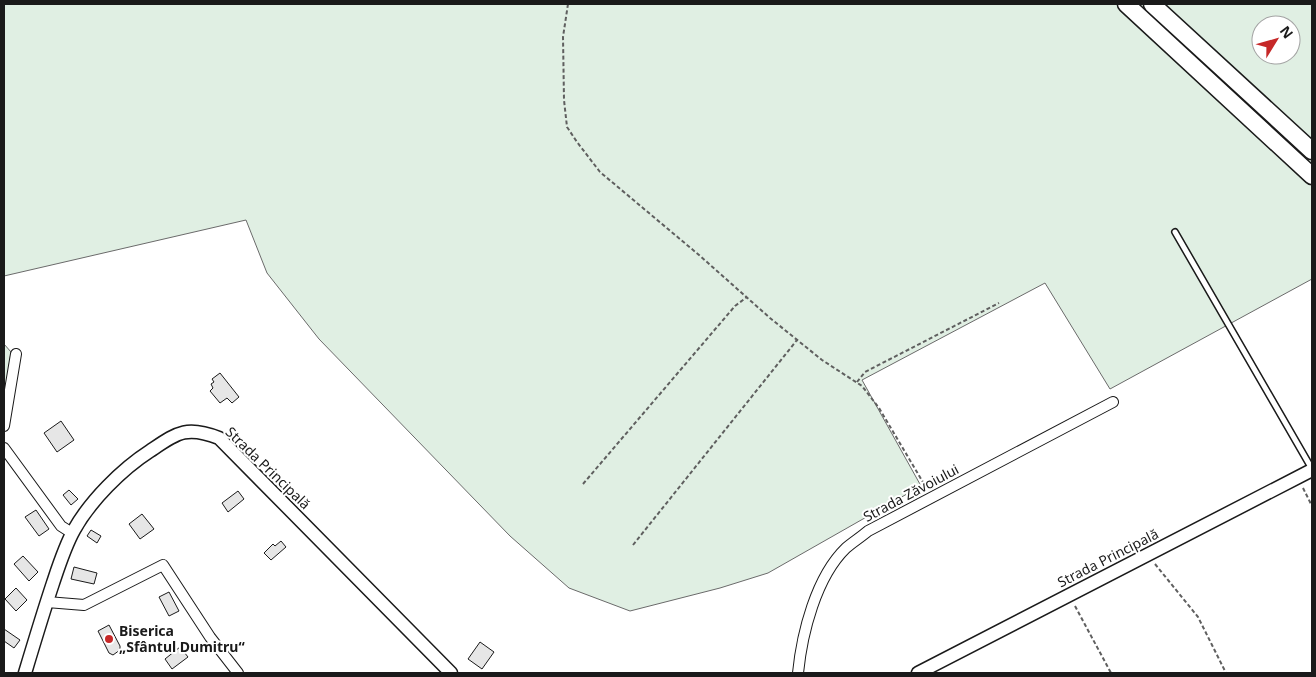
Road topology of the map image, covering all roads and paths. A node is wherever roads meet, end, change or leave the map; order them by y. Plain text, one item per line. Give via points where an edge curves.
1 (568, 4) edge
2 (1126, 4) edge
3 (1152, 4) edge
4 (1312, 151) edge
5 (1312, 176) edge
6 (1175, 232) dead end
7 (747, 297) junction
8 (999, 302) dead end
9 (797, 340) junction
10 (16, 354) dead end
11 (857, 382) junction
12 (1112, 402) dead end
13 (4, 426) edge
14 (4, 448) edge
15 (1312, 469) edge
16 (1297, 477) junction
17 (583, 484) dead end
18 (931, 498) junction
19 (1312, 506) edge
20 (72, 533) junction
21 (633, 545) dead end
22 (1147, 555) junction
23 (1069, 595) junction
24 (47, 602) junction
25 (25, 673) edge
26 (238, 673) edge
27 (451, 673) edge
28 (798, 673) edge
29 (918, 673) edge
30 (1111, 673) edge
31 (1226, 673) edge

1 - 7 path via 563,37 567,127 600,172
2 - 5 highway
3 - 4 highway
6 - 15 lane
7 - 9 path
7 - 17 path via 735,306
8 - 11 path via 865,372
9 - 11 path
9 - 21 path
10 - 13 street
11 - 18 path via 879,408
12 - 18 street, Strada Zăvoiului
14 - 20 street via 61,526
15 - 16 street, Strada Principală
16 - 19 path
16 - 22 street, Strada Principală
18 - 28 street, Strada Zăvoiului via 868,531 846,548 827,574 808,617 800,645
20 - 24 street, Strada Principală
20 - 27 street, Strada Principală via 90,506 142,456 188,430 204,432 219,438
22 - 23 street, Strada Principală
22 - 31 path via 1198,617
23 - 29 street, Strada Principală
23 - 30 path
24 - 25 street, Strada Principală
24 - 26 street via 84,605 163,565

